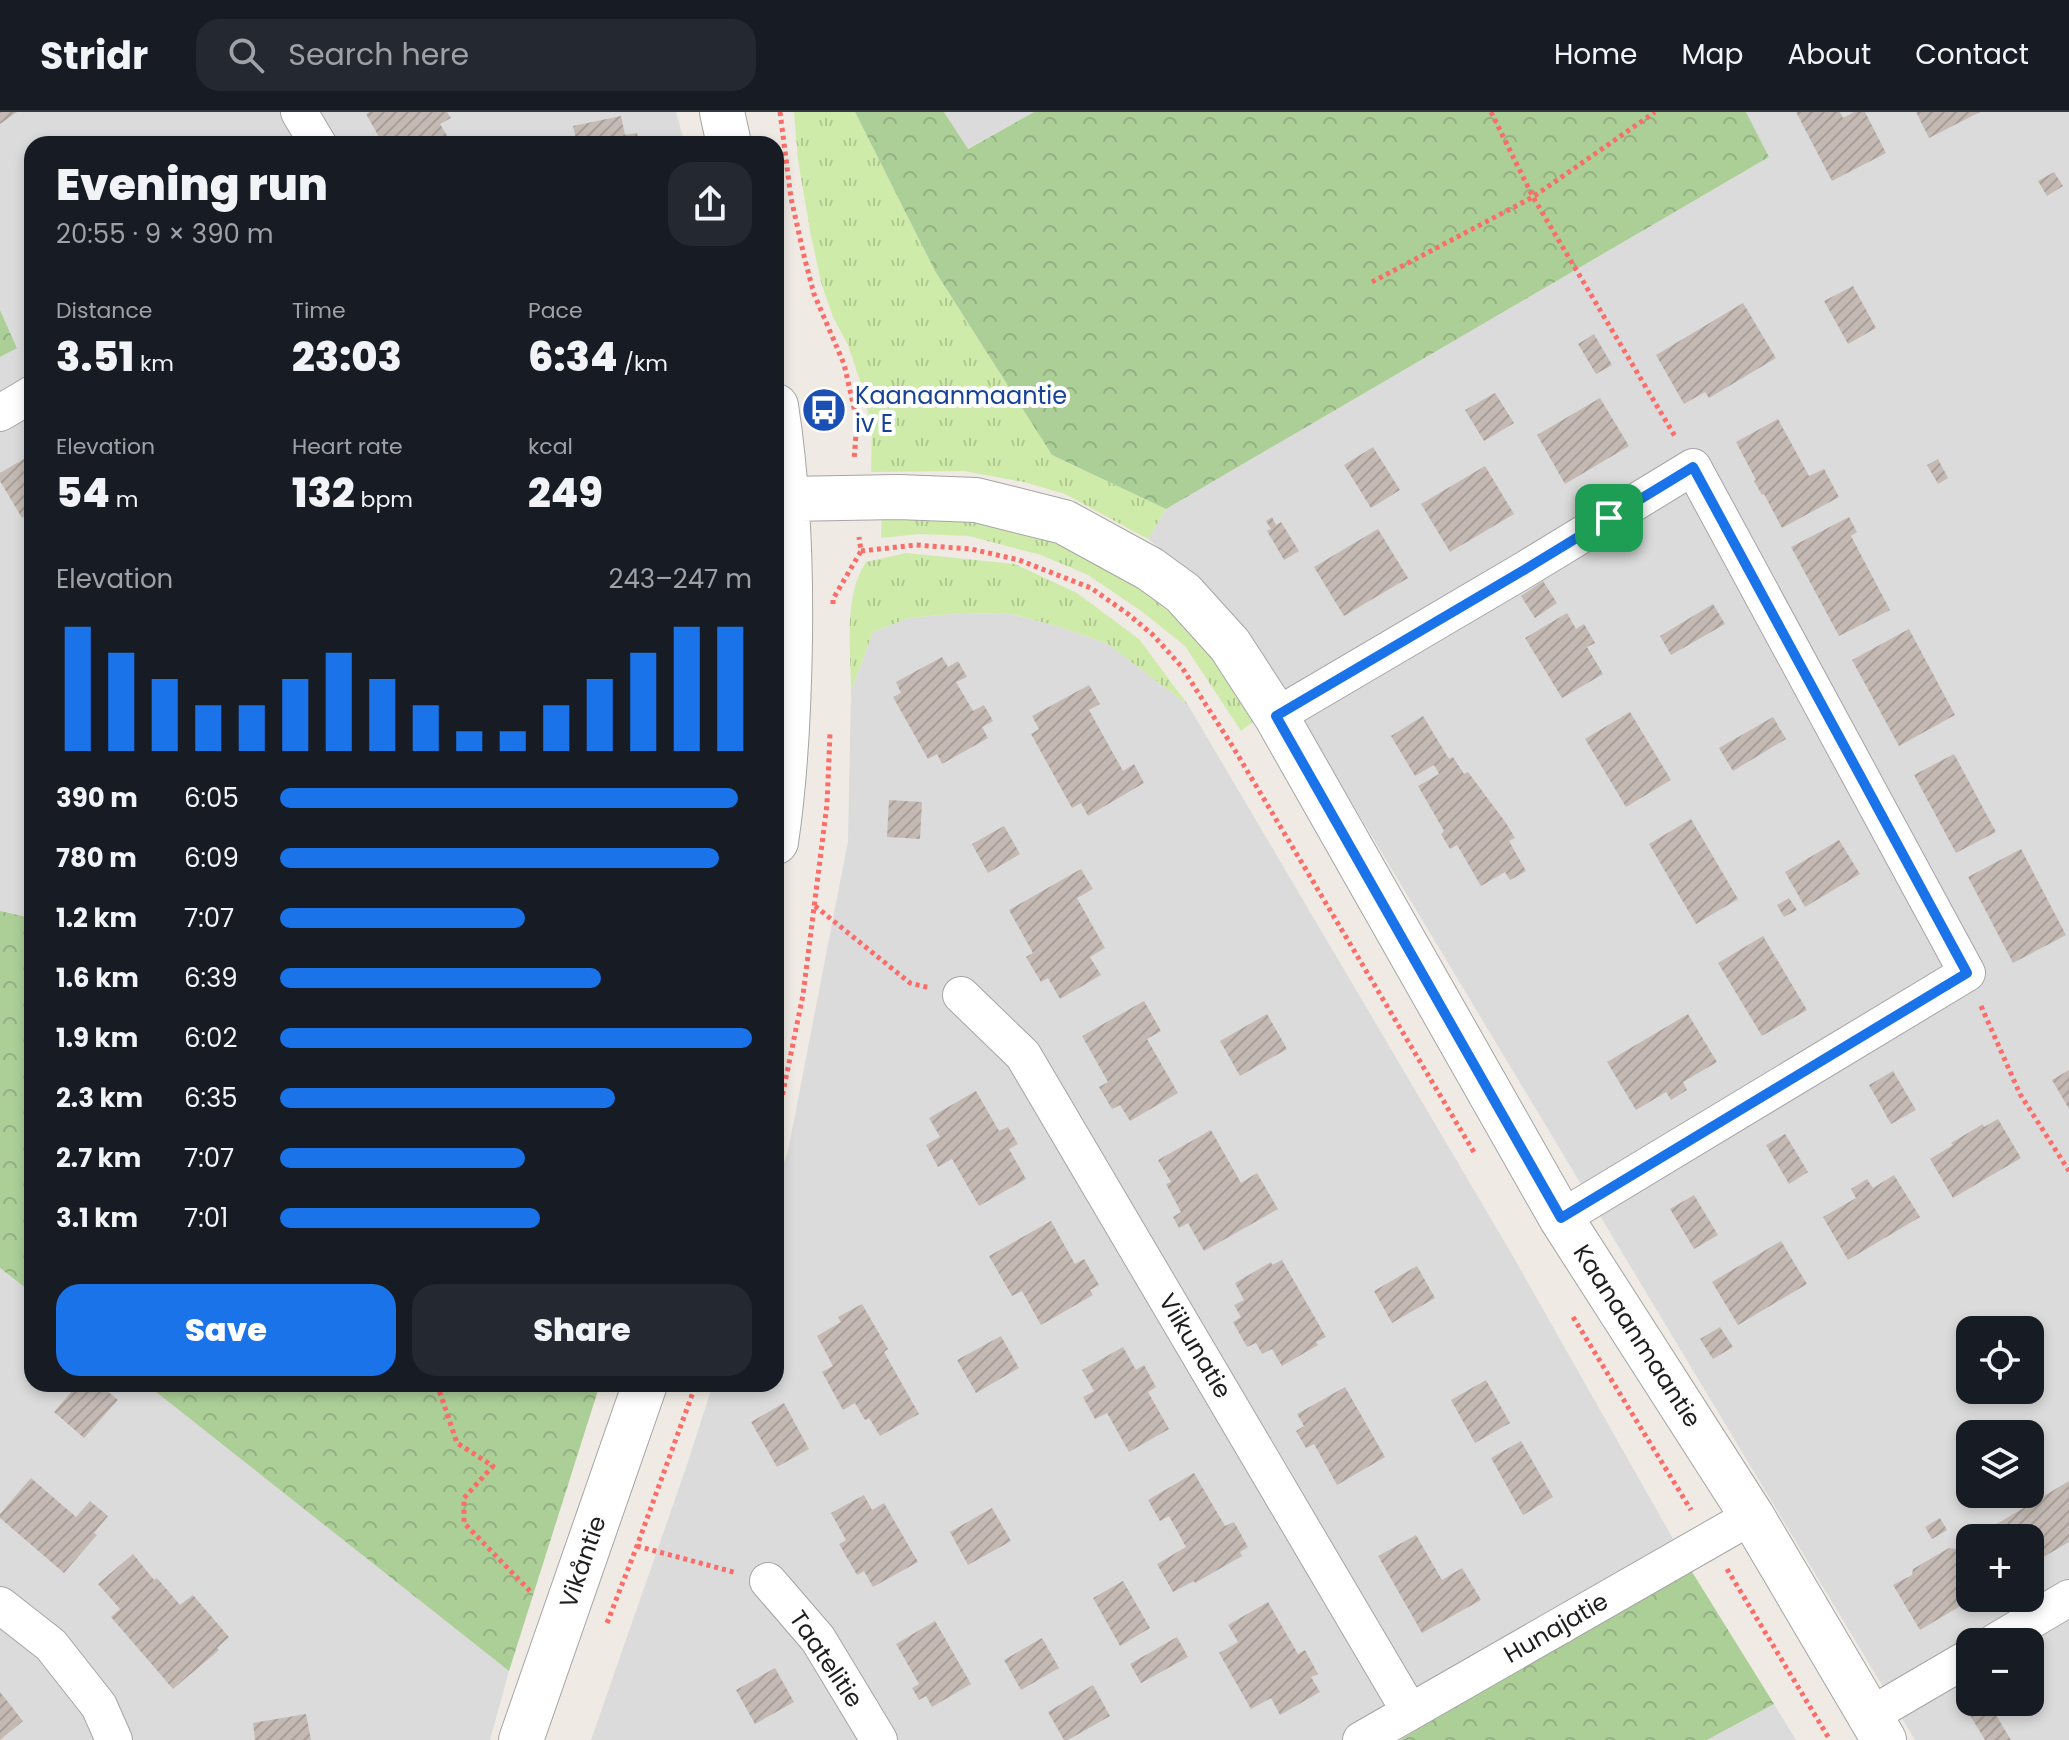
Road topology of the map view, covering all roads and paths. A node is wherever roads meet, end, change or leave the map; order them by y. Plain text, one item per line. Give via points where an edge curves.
1 (299, 112) edge
2 (722, 112) edge
3 (1491, 112) edge
4 (1655, 112) edge
5 (313, 136) edge
6 (727, 136) edge
7 (1533, 197) junction
8 (1372, 282) dead end
9 (24, 399) edge
10 (0, 413) edge
11 (1693, 467) junction
12 (784, 474) edge
13 (787, 499) junction
14 (861, 551) dead end
15 (1276, 716) junction
16 (784, 767) edge
17 (815, 906) dead end
18 (1967, 973) junction
19 (961, 995) joint
20 (1476, 1156) dead end
21 (2069, 1171) edge
22 (1561, 1218) junction
23 (1573, 1317) dead end
24 (440, 1392) edge
25 (642, 1392) edge
26 (693, 1392) edge
27 (1752, 1516) junction
28 (1710, 1540) junction
29 (637, 1546) junction
30 (768, 1581) joint
31 (533, 1595) dead end
32 (2069, 1598) edge
33 (0, 1605) edge
34 (2019, 1628) edge
35 (605, 1629) dead end
36 (1956, 1668) edge
37 (1410, 1712) junction
38 (1876, 1728) edge
39 (114, 1740) edge
40 (521, 1740) edge
41 (879, 1740) edge
42 (1361, 1740) edge
43 (1830, 1740) edge

1 - 5 street
2 - 6 street
3 - 7 path
4 - 7 path
7 - 8 path
7 - 11 path
9 - 10 street
11 - 15 street
11 - 18 street
12 - 13 street
13 - 15 street, Kaanaanmaantie via 976,500 1064,522 1183,593 1230,645
13 - 16 street via 789,697
14 - 20 path via 916,545 1019,560 1091,588 1153,635 1181,666 1233,747
15 - 22 street, Kaanaanmaantie
17 - 19 path via 910,983
18 - 21 path via 2020,1094
18 - 22 street
19 - 37 street, Viikunatie via 1023,1055
22 - 27 street, Kaanaanmaantie
23 - 28 path
24 - 31 path via 457,1443 493,1466 464,1498 464,1523
25 - 40 street, Vikåntie
26 - 29 path
27 - 28 street, Hunajatie
27 - 38 street, Kaanaanmaantie
28 - 37 street, Hunajatie
28 - 43 path
29 - 30 path
29 - 35 path
30 - 41 street, Taatelitie via 818,1639
32 - 34 street
33 - 39 street via 51,1645 99,1706
36 - 38 street
37 - 42 street, Hunajatie

